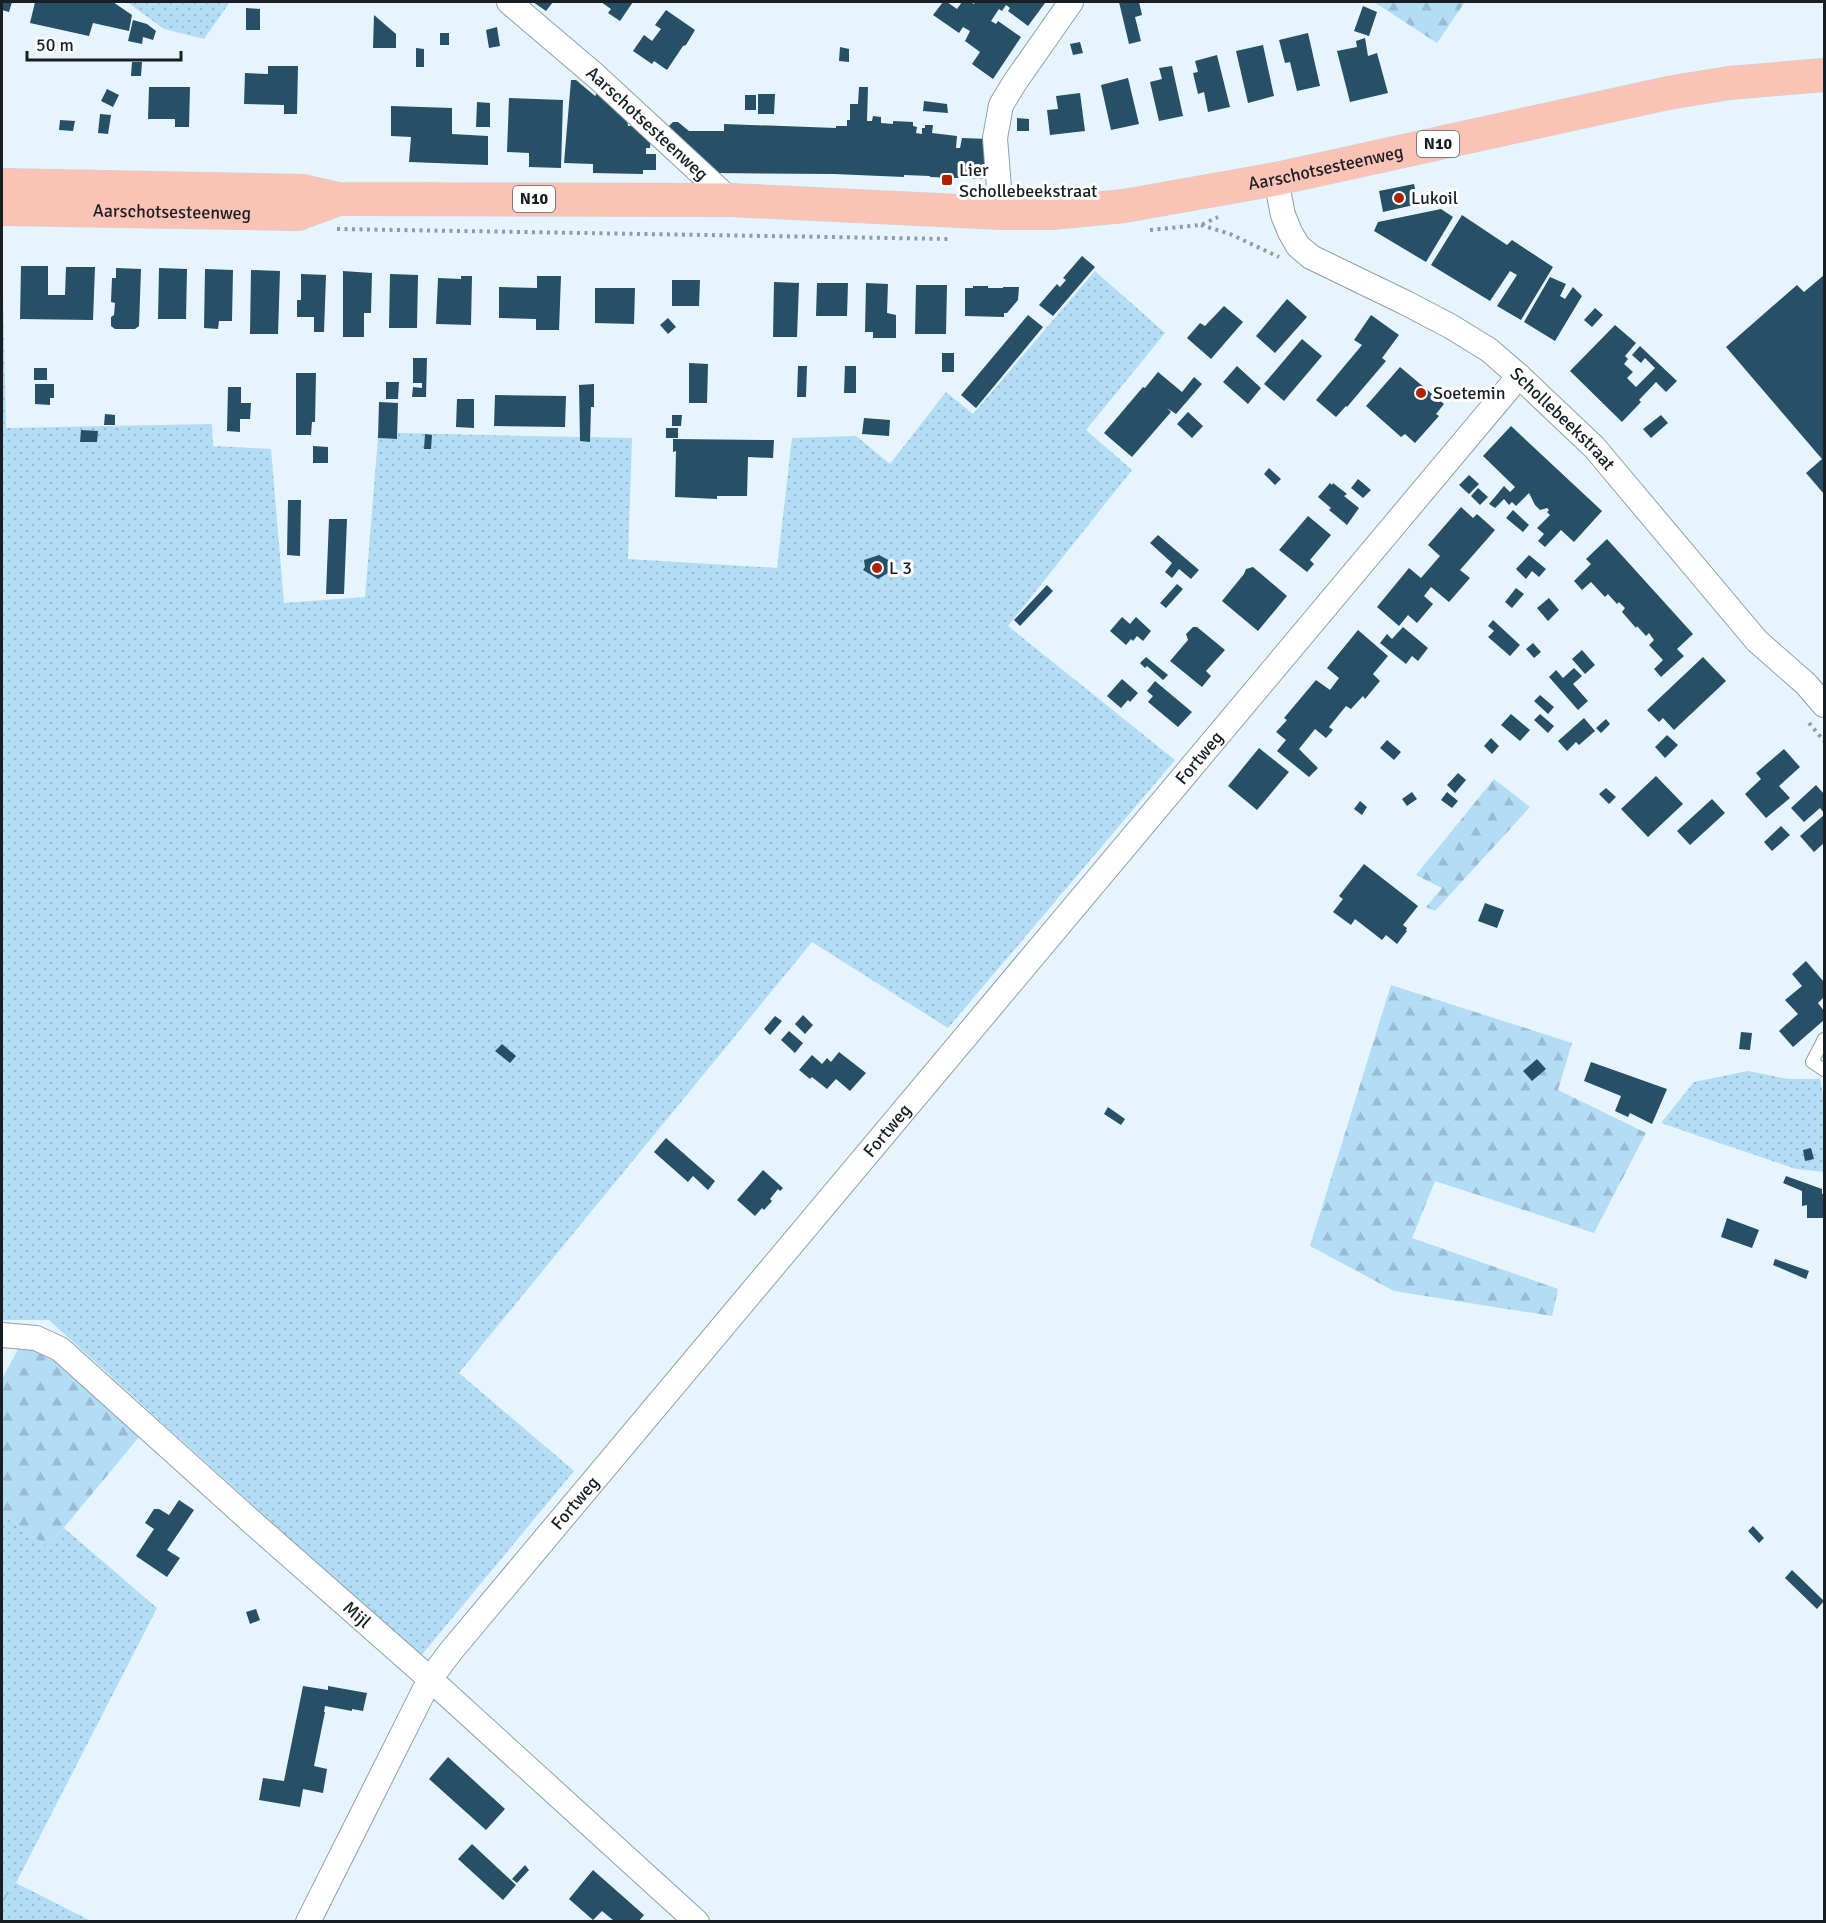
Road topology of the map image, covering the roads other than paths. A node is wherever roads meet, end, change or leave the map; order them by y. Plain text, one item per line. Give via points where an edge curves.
1 (509, 2) edge
2 (1071, 2) edge
3 (1824, 75) edge
4 (1276, 179) junction
5 (2, 185) edge
6 (730, 200) junction
7 (2, 208) edge
8 (1001, 213) junction
9 (336, 214) junction
10 (1519, 376) junction
11 (1824, 705) edge
12 (1824, 1039) edge
13 (1824, 1070) edge
14 (2, 1335) edge
15 (430, 1679) junction
16 (308, 1922) edge
17 (697, 1922) edge

1 - 6 street, Aarschotsesteenweg via 604,83
2 - 8 street via 1001,105 994,138
3 - 4 main road, Aarschotsesteenweg / N10 via 1668,93
4 - 8 main road, Aarschotsesteenweg / N10 via 1124,206
4 - 10 street, Schollebeekstraat via 1290,232 1311,257 1450,326 1489,350
5 - 9 main road, Aarschotsesteenweg / N10 via 303,191
6 - 8 main road, Aarschotsesteenweg / N10
6 - 9 main road, Aarschotsesteenweg / N10
7 - 9 main road, Aarschotsesteenweg / N10
10 - 11 street, Schollebeekstraat via 1594,447 1757,641
10 - 15 street, Fortweg
12 - 13 lane via 1812,1062
14 - 15 street, Mijl via 36,1338 60,1348
15 - 16 street, Fortweg
15 - 17 street, Mijl

